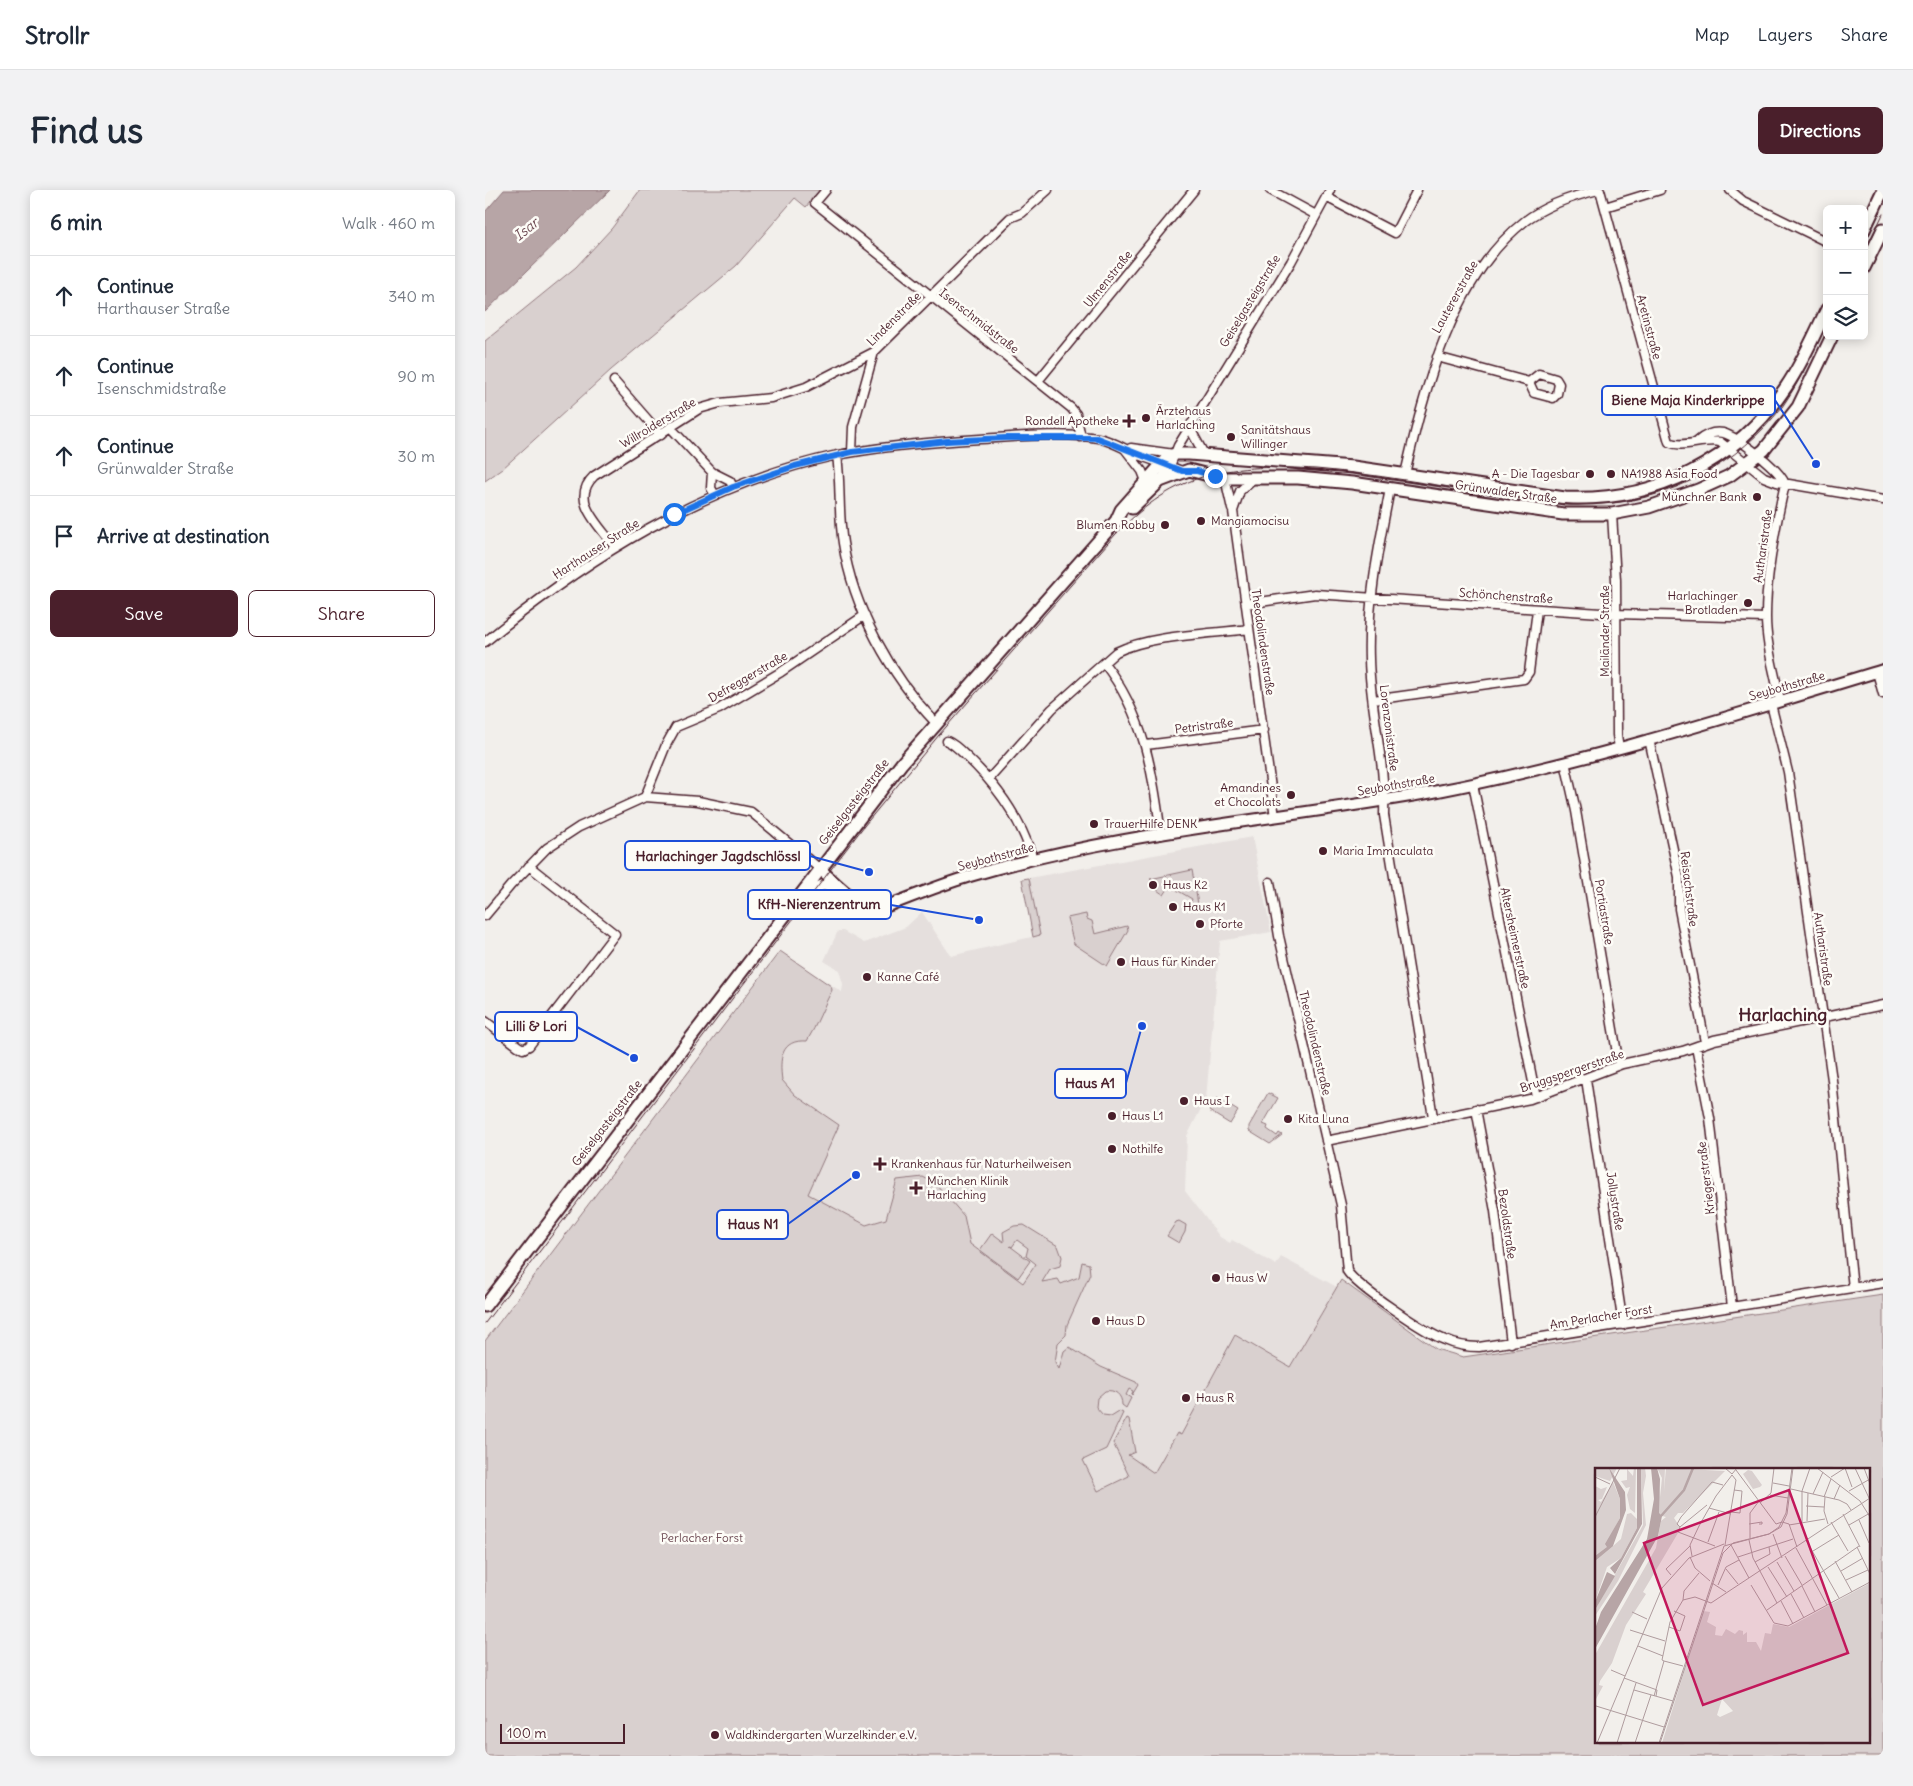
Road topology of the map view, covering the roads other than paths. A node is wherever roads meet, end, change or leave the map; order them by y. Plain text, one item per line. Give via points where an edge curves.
1 (826, 190) edge
2 (1048, 190) edge
3 (1194, 190) edge
4 (1270, 190) edge
5 (1417, 190) edge
6 (1599, 190) edge
7 (1660, 190) edge
8 (1730, 190) edge
9 (1883, 190) edge
10 (1328, 194) edge
11 (1605, 207) junction
12 (1316, 215) junction
13 (1868, 222) edge
14 (1883, 229) edge
15 (1823, 240) edge
16 (1868, 260) edge
17 (931, 297) junction
18 (1823, 317) edge
19 (1830, 340) edge
20 (874, 352) junction
21 (1437, 357) junction
22 (614, 381) dead end
23 (1038, 381) junction
24 (1529, 382) dead end
25 (1191, 424) junction
26 (670, 428) junction
27 (661, 435) junction
28 (1081, 436) junction
29 (1737, 440) junction
30 (1698, 441) junction
31 (1124, 447) junction
32 (1728, 448) junction
33 (852, 452) junction
34 (1175, 454) junction
35 (837, 455) junction
36 (1205, 456) junction
37 (1757, 456) junction
38 (1233, 458) junction
39 (1747, 464) junction
40 (1166, 465) junction
41 (1182, 471) junction
42 (712, 472) junction
43 (1405, 474) junction
44 (1225, 478) junction
45 (1254, 478) junction
46 (1146, 481) junction
47 (1160, 481) junction
48 (1785, 484) junction
49 (733, 487) junction
50 (1391, 489) junction
51 (715, 495) junction
52 (1883, 500) edge
53 (1233, 511) junction
54 (1612, 514) junction
55 (1116, 521) junction
56 (615, 547) junction
57 (1371, 598) junction
58 (1246, 604) junction
59 (1537, 610) junction
60 (1616, 614) junction
61 (865, 615) junction
62 (1766, 618) junction
63 (1249, 629) junction
64 (485, 641) edge
65 (1103, 663) junction
66 (1880, 671) edge
67 (1883, 694) edge
68 (1373, 700) junction
69 (1776, 702) junction
70 (936, 723) junction
71 (1264, 730) junction
72 (1649, 739) junction
73 (947, 740) dead end
74 (1146, 745) junction
75 (1619, 748) junction
76 (1565, 762) junction
77 (989, 779) junction
78 (1473, 784) junction
79 (645, 796) junction
80 (1385, 800) junction
81 (1275, 817) junction
82 (1161, 835) junction
83 (1033, 860) junction
84 (529, 866) junction
85 (820, 868) junction
86 (1270, 882) dead end
87 (845, 890) junction
88 (798, 896) junction
89 (485, 916) edge
90 (1883, 1005) edge
91 (1821, 1018) junction
92 (485, 1021) edge
93 (1705, 1042) junction
94 (1697, 1047) junction
95 (1619, 1065) junction
96 (1586, 1079) junction
97 (1536, 1097) junction
98 (1476, 1109) junction
99 (1433, 1118) junction
100 (1326, 1141) junction
101 (1346, 1268) joint
102 (1883, 1283) edge
103 (1853, 1288) junction
104 (485, 1306) edge
105 (1732, 1307) junction
106 (1623, 1325) junction
107 (1511, 1344) junction

1 - 17 street, Isenschmidstraße via 815,204
2 - 17 street, Lindenstraße via 1022,214 1010,218
3 - 23 street, Ulmenstraße
4 - 12 street
5 - 10 street via 1395,233
6 - 11 street, Aretinstraße
6 - 21 street, Lautererstraße via 1578,194 1540,211 1508,237 1480,272
7 - 11 street
8 - 15 street via 1743,201
9 - 13 main road
10 - 12 street, Geiselgasteigstraße
11 - 30 street, Aretinstraße via 1669,442 1677,445
12 - 25 street, Geiselgasteigstraße via 1291,262
14 - 16 main road
17 - 20 street, Lindenstraße
17 - 23 street, Isenschmidstraße
18 - 29 main road, Grünwalder Straße via 1785,388
19 - 37 main road, Grünwalder Straße via 1793,415
20 - 26 street, Willroiderstraße via 806,387 771,398 720,403 699,409
20 - 33 street, Lindenstraße via 853,427
21 - 24 street
21 - 43 street, Lautererstraße
22 - 27 street
23 - 28 street, Isenschmidstraße via 1076,414
25 - 34 street, Geiselgasteigstraße
25 - 36 street
26 - 27 street, Willroiderstraße
26 - 42 street
27 - 56 street, Willroiderstraße via 593,476 583,490 585,506
28 - 31 street
28 - 33 street, Harthauser Straße via 947,441
29 - 30 street via 1716,432
29 - 32 main road, Grünwalder Straße
29 - 37 street
30 - 32 street via 1713,440
31 - 34 street
31 - 40 street
31 - 46 street
32 - 39 street
32 - 43 main road, Grünwalder Straße via 1674,480 1644,491 1602,498 1544,496
33 - 35 street, Harthauser Straße
34 - 36 main road, Grünwalder Straße
34 - 40 main road, Geiselgasteigstraße
35 - 49 street, Harthauser Straße
35 - 61 street via 842,541
36 - 38 main road, Grünwalder Straße
37 - 39 main road, Grünwalder Straße
37 - 48 street via 1780,474
38 - 43 main road, Grünwalder Straße via 1328,464
38 - 44 main road via 1224,468
39 - 48 street via 1764,477
39 - 54 main road, Grünwalder Straße via 1729,476 1680,497
40 - 41 street
40 - 46 main road, Geiselgasteigstraße
40 - 47 street, Geiselgasteigstraße
41 - 44 main road, Grünwalder Straße
41 - 47 main road
42 - 49 street via 731,481
42 - 51 street via 711,488
44 - 45 main road, Grünwalder Straße
44 - 53 street, Theodolindenstraße
45 - 50 main road, Grünwalder Straße via 1312,479
45 - 53 street via 1240,491
46 - 55 main road, Geiselgasteigstraße via 1121,510
47 - 55 main road
48 - 52 street
48 - 62 street, Autharistraße via 1771,564
49 - 51 street, Harthauser Straße
50 - 54 main road, Grünwalder Straße via 1540,512
50 - 57 street, Lorenzonistraße
51 - 56 street, Harthauser Straße
53 - 58 street, Theodolindenstraße
54 - 60 street, Mailänder Straße
55 - 70 main road, Geiselgasteigstraße
56 - 64 street, Harthauser Straße
57 - 58 street, Schönchenstraße via 1315,594
57 - 59 street, Schönchenstraße
57 - 68 street, Lorenzonistraße via 1369,660
58 - 63 street, Theodolindenstraße
59 - 60 street, Schönchenstraße
59 - 68 street via 1529,672 1524,678
60 - 62 street, Schönchenstraße
60 - 75 street, Mailänder Straße
61 - 70 street via 894,669
61 - 79 street, Defreggerstraße via 781,672 732,701 676,727
62 - 69 street, Autharistraße
63 - 65 street via 1128,646
63 - 71 street, Theodolindenstraße
65 - 74 street via 1121,685
65 - 77 street via 1052,709
66 - 67 street
66 - 69 street, Seybothstraße
68 - 80 street, Lorenzonistraße
69 - 72 street, Seybothstraße
69 - 91 street, Autharistraße
70 - 85 main road, Geiselgasteigstraße
71 - 74 street, Petristraße
71 - 81 street, Theodolindenstraße
72 - 75 street, Seybothstraße
72 - 93 street, Reisachstraße via 1679,877 1679,909
73 - 77 street
74 - 82 street
75 - 76 street, Seybothstraße
76 - 78 street, Seybothstraße
76 - 95 street, Portiastraße
77 - 83 street via 1018,822
78 - 80 street, Seybothstraße
78 - 97 street, Altersheimerstraße
79 - 84 street via 579,827 547,848
79 - 85 street via 698,801 751,812
80 - 81 street, Seybothstraße
80 - 99 street, Lorenzonistraße via 1384,815
81 - 82 street, Seybothstraße
82 - 83 street, Seybothstraße
83 - 87 street, Seybothstraße via 967,877 877,909 863,904
84 - 89 street
84 - 92 street via 615,934 529,1046 523,1049
85 - 87 street
85 - 88 main road, Geiselgasteigstraße
86 - 100 street, Theodolindenstraße
87 - 88 street via 823,885
88 - 104 main road, Geiselgasteigstraße
90 - 91 street, Bruggspergerstraße
91 - 93 street, Bruggspergerstraße
91 - 103 street, Autharistraße via 1831,1080
93 - 94 street, Bruggspergerstraße
94 - 95 street, Bruggspergerstraße
94 - 105 street, Kriegerstraße via 1710,1118
95 - 96 street, Bruggspergerstraße
96 - 97 street, Bruggspergerstraße
96 - 106 street, Jollystraße
97 - 98 street, Bruggspergerstraße
98 - 99 street, Bruggspergerstraße
98 - 107 street, Bezoldstraße via 1495,1211
99 - 100 street, Bruggspergerstraße
100 - 101 street, Theodolindenstraße via 1342,1211
101 - 107 street, Am Perlacher Forst via 1361,1284 1444,1340 1478,1347
102 - 103 street, Am Perlacher Forst
103 - 105 street, Am Perlacher Forst
105 - 106 street, Am Perlacher Forst
106 - 107 street, Am Perlacher Forst

